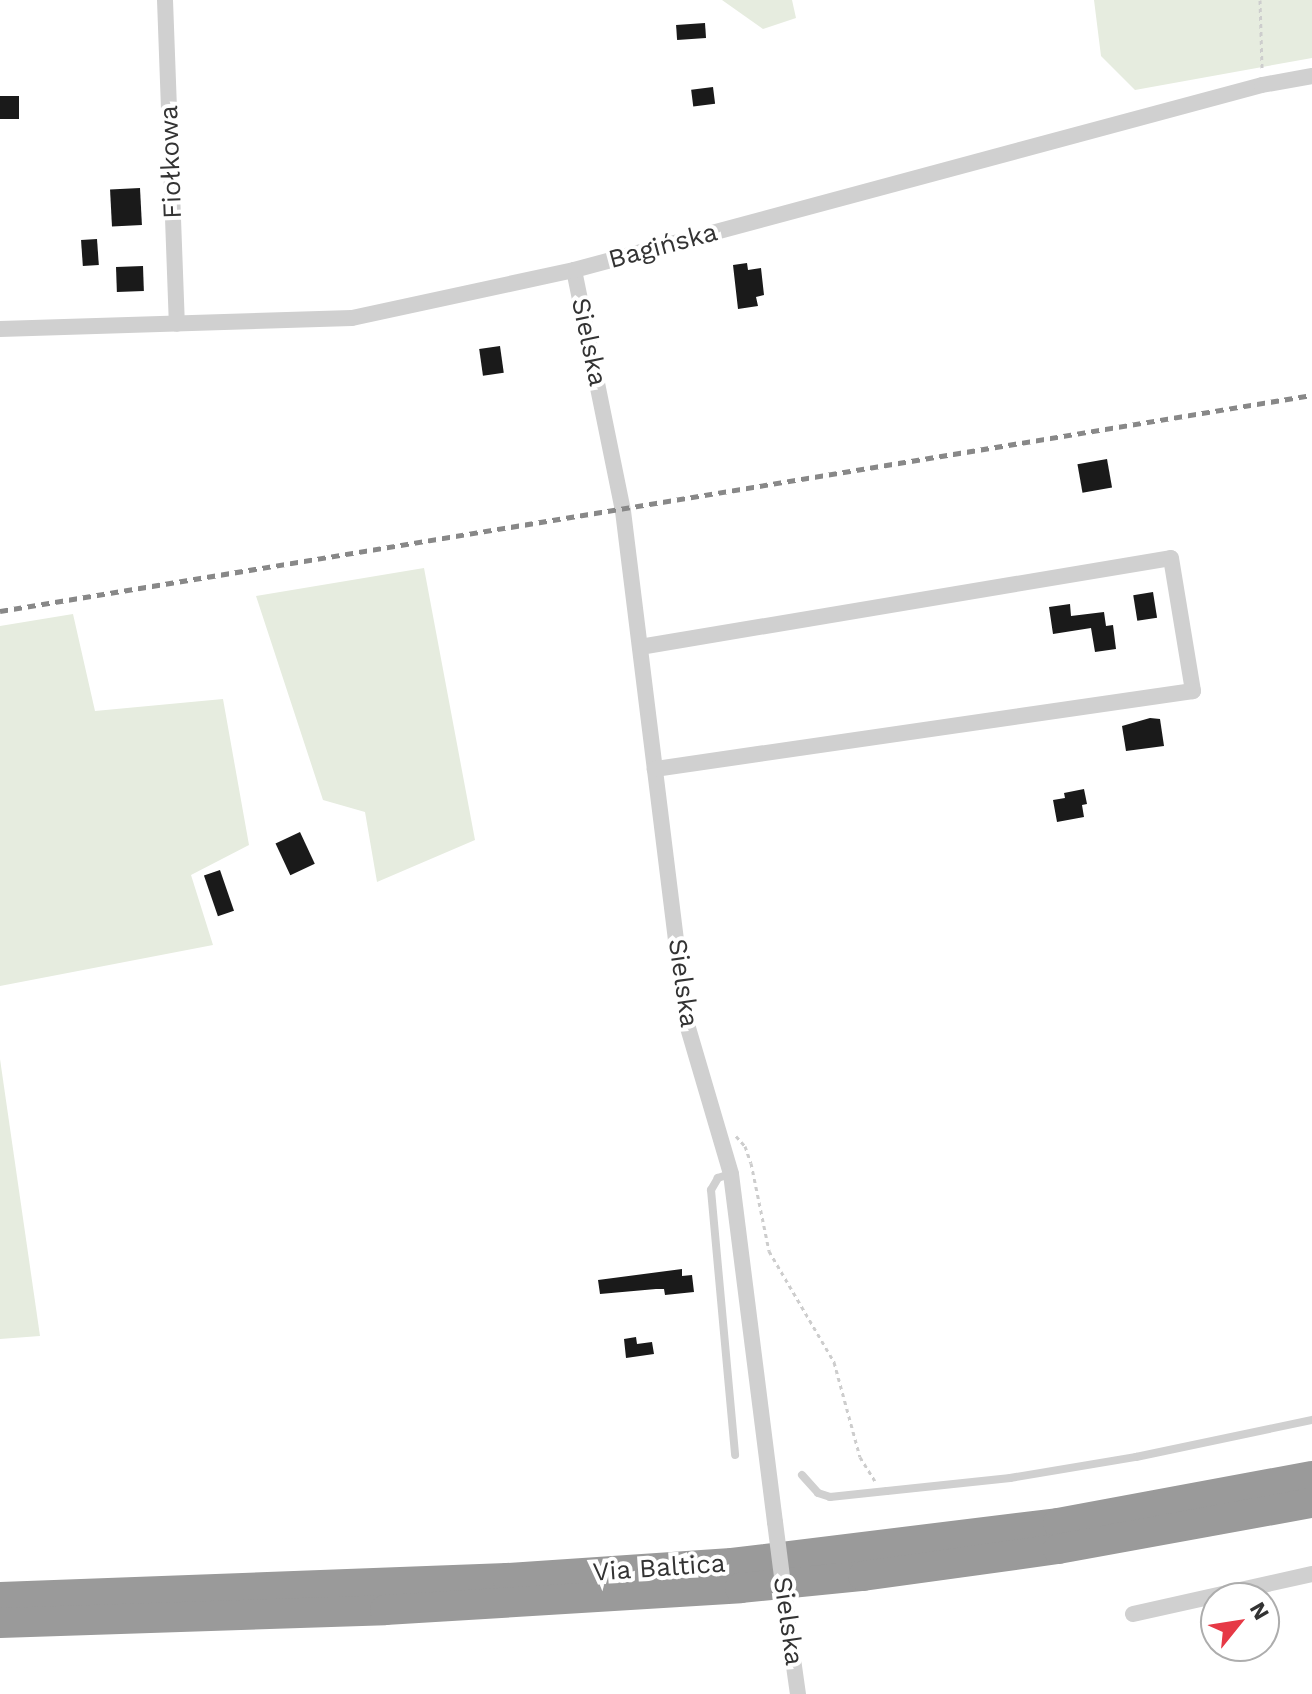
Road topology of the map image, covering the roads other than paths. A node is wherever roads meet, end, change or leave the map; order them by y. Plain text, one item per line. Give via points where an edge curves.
1 (165, 0) edge
2 (1312, 76) edge
3 (574, 270) junction
4 (177, 324) junction
5 (0, 329) edge
6 (640, 647) junction
7 (655, 769) junction
8 (731, 1174) junction
9 (1312, 1420) edge
10 (735, 1455) dead end
11 (802, 1475) dead end
12 (1312, 1476) edge
13 (1312, 1503) edge
14 (1312, 1574) edge
15 (0, 1597) edge
16 (1133, 1614) dead end
17 (0, 1623) edge
18 (798, 1694) edge

1 - 4 street, Fiołkowa
2 - 3 street, Bagińska via 1262,85
3 - 4 street, Bagińska via 352,318
3 - 6 street, Sielska via 623,511
4 - 5 street, Bagińska
6 - 7 street, Sielska
6 - 7 street via 1171,558 1193,691
7 - 8 street, Sielska via 686,1021
8 - 10 lane via 718,1178 711,1190
8 - 18 street, Sielska, bridge
9 - 11 lane via 1010,1478 830,1497 818,1493
12 - 15 highway, Via Baltica via 1058,1523 732,1563 492,1579
13 - 17 highway, Via Baltica via 1058,1549 755,1587 400,1609
14 - 16 street

